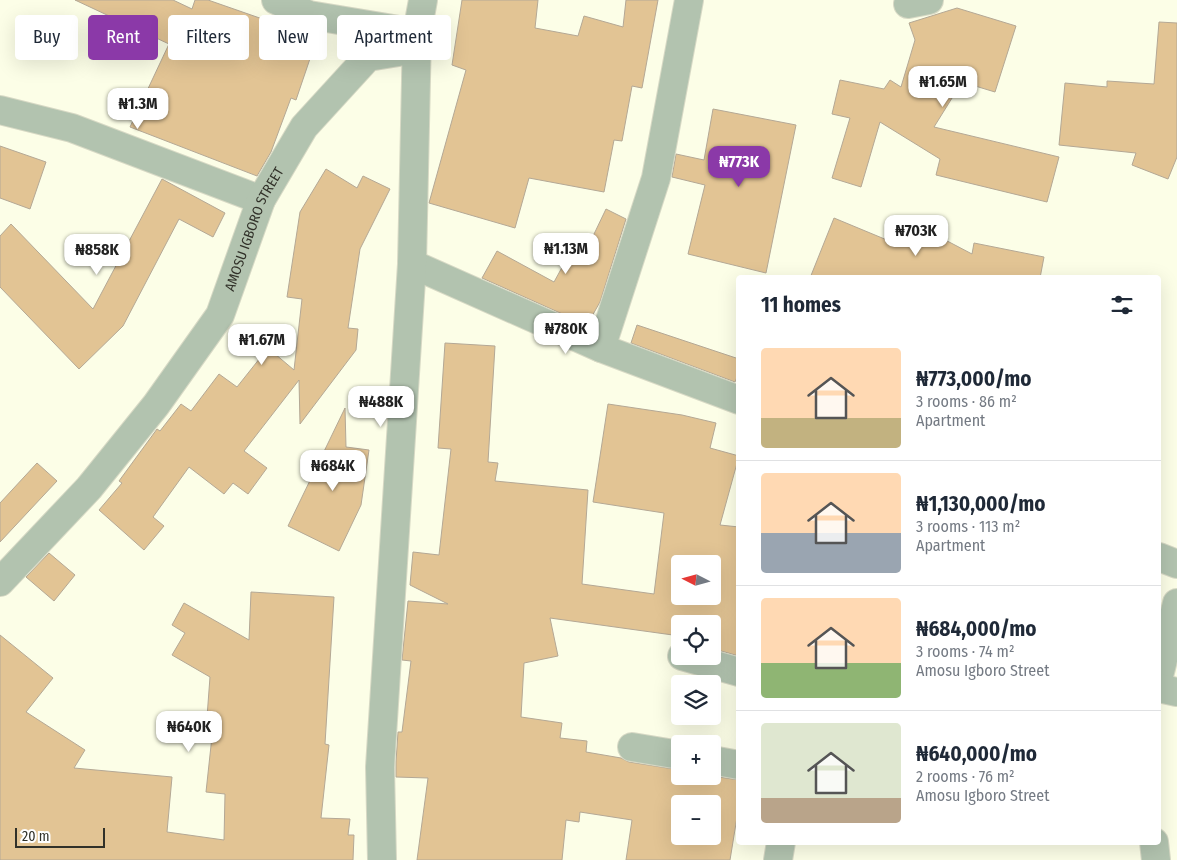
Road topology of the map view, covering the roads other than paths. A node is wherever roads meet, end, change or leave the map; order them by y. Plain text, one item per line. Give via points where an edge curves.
1 (276, 0) edge
2 (423, 0) edge
3 (689, 0) edge
4 (421, 15) edge
5 (337, 22) edge
6 (365, 60) edge
7 (417, 60) edge
8 (0, 110) edge
9 (261, 200) junction
10 (412, 264) junction
11 (601, 348) junction
12 (736, 399) edge
13 (1161, 558) edge
14 (1177, 564) edge
15 (0, 582) edge
16 (1177, 603) edge
17 (714, 665) edge
18 (1161, 668) edge
19 (736, 671) edge
20 (1161, 688) edge
21 (1177, 692) edge
22 (632, 746) dead end
23 (671, 753) edge
24 (721, 762) edge
25 (736, 764) edge
26 (780, 845) edge
27 (1154, 845) edge
28 (382, 860) edge
29 (778, 860) edge
30 (1156, 860) edge

1 - 5 street via 308,15
2 - 4 street
3 - 11 street via 656,178
6 - 9 street, AMOSU IGBORO STREET via 304,127
7 - 10 street
8 - 9 street via 72,128
9 - 15 street, AMOSU IGBORO STREET via 220,316 156,405 89,488
10 - 11 street
10 - 28 street via 380,768
11 - 12 street
13 - 14 street
16 - 18 street
17 - 19 street
20 - 21 street
22 - 23 street
24 - 25 street
26 - 29 street
27 - 30 street

